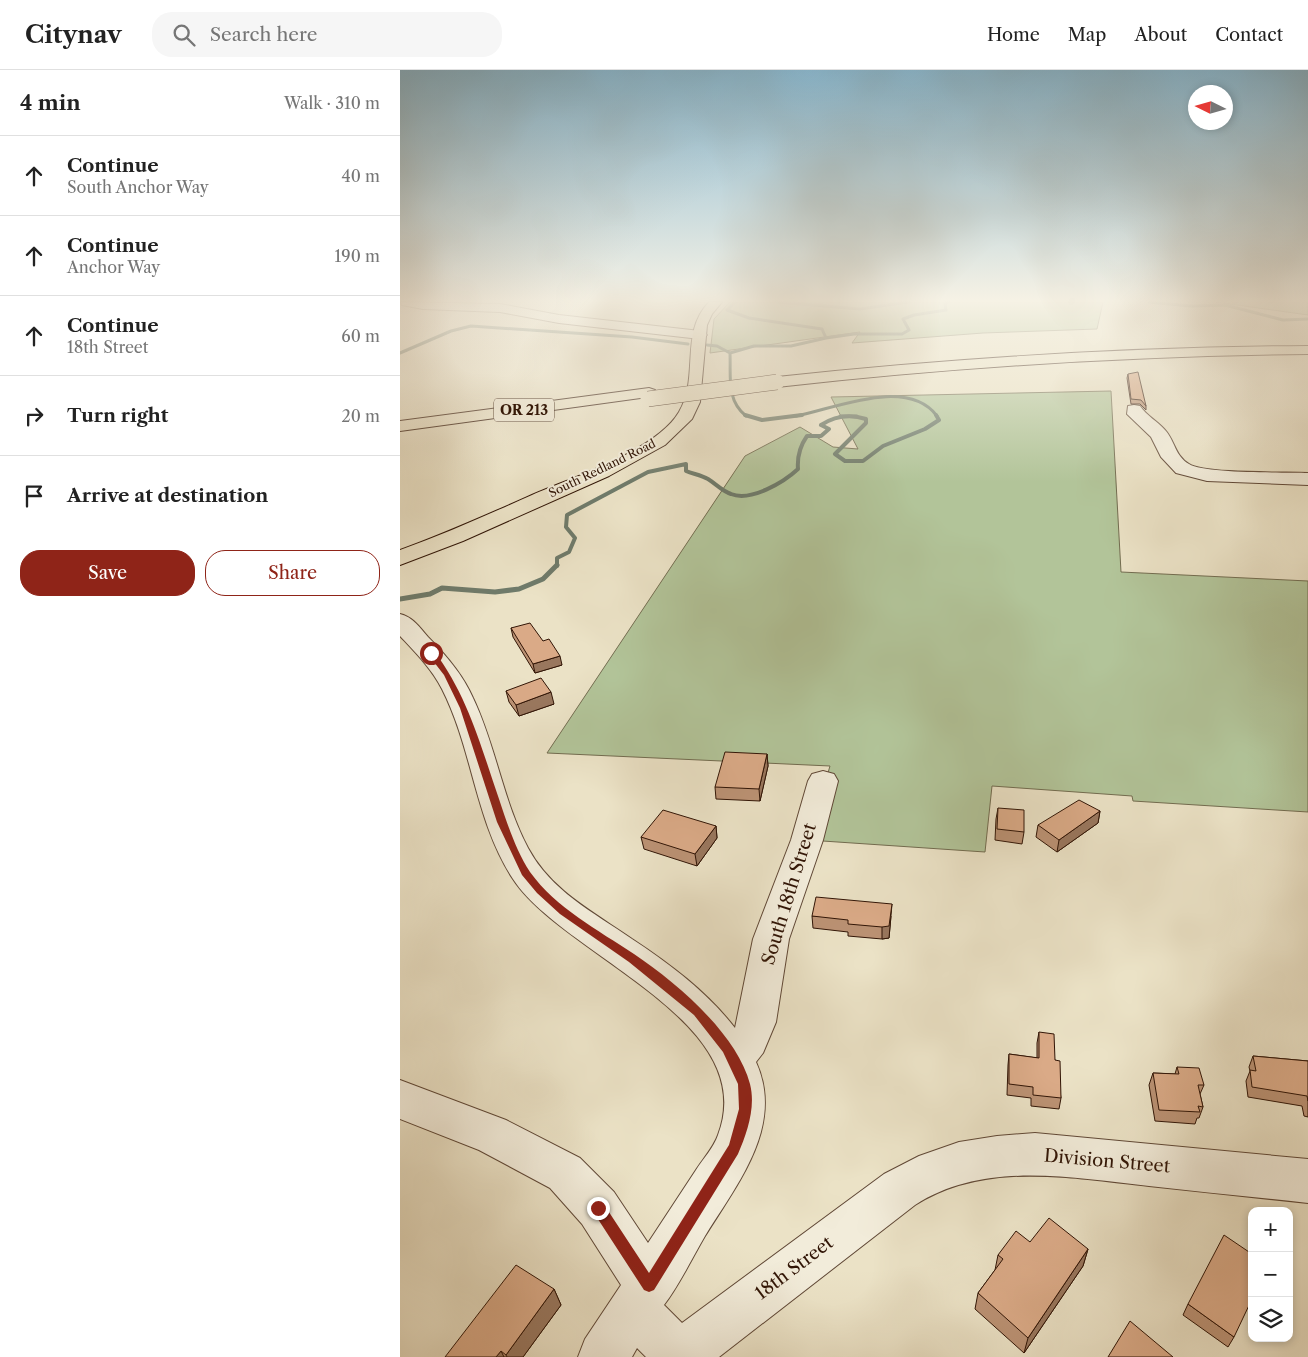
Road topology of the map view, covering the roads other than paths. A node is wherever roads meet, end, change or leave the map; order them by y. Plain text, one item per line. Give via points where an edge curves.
1 (696, 362) edge
2 (920, 362) edge
3 (983, 362) edge
4 (777, 379) junction
5 (648, 396) junction
6 (1134, 410) dead end
7 (400, 426) edge
8 (400, 433) edge
9 (1308, 479) edge
10 (400, 558) edge
11 (403, 625) edge
12 (823, 782) dead end
13 (733, 1060) junction
14 (400, 1099) edge
15 (1308, 1180) edge
16 (910, 1182) joint
17 (641, 1297) junction
18 (603, 1357) edge
19 (680, 1357) edge

1 - 10 main road, South Redland Road via 691,404 686,416 647,448
2 - 4 main road, OR 213
3 - 4 main road, OR 213
4 - 5 main road, OR 213, bridge
5 - 7 main road, OR 213
5 - 8 main road, OR 213
6 - 9 street via 1159,434 1170,457 1183,469 1208,474
11 - 13 street via 448,675 464,708 502,822 526,873 540,891 563,911 633,959 698,1011 719,1036
12 - 13 street, South 18th Street via 807,840 771,940 757,1022 749,1041
13 - 17 street via 745,1090 740,1136 726,1164
14 - 17 street via 491,1134 565,1173 598,1208
15 - 16 street, Division Street via 1035,1154 961,1164
16 - 19 street, 18th Street via 770,1285
17 - 18 street
17 - 19 street

